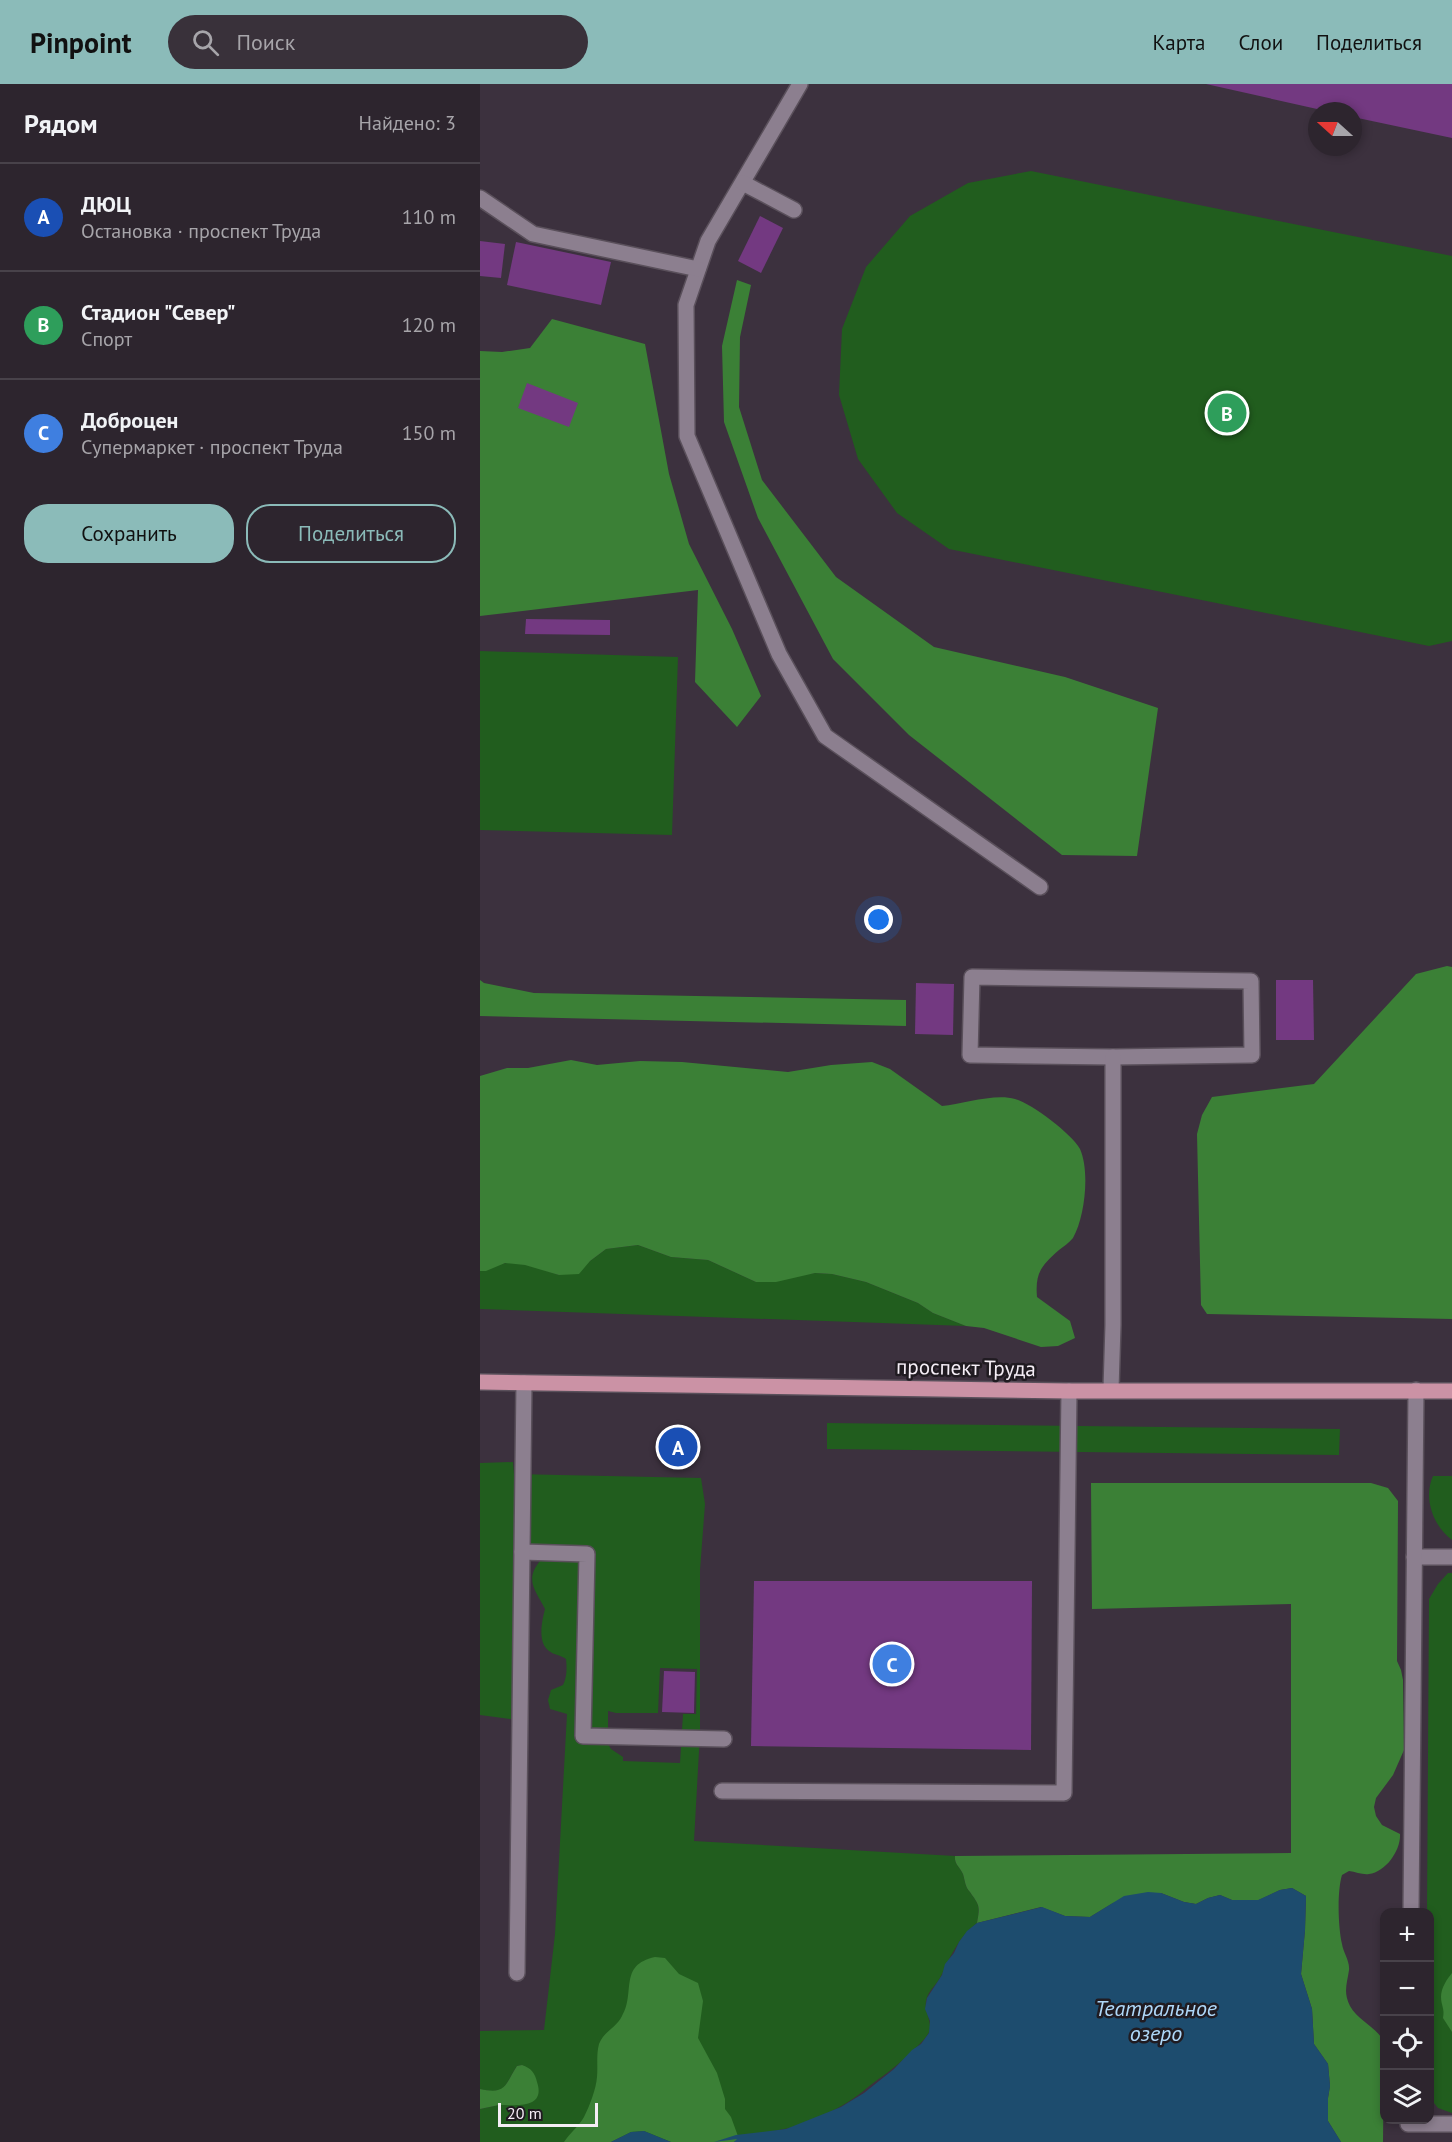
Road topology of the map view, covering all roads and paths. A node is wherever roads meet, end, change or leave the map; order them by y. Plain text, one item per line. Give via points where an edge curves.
1 (800, 84) edge
2 (743, 183) junction
3 (480, 198) edge
4 (794, 210) dead end
5 (698, 269) junction
6 (1040, 886) dead end
7 (1113, 1057) junction
8 (480, 1382) edge
9 (524, 1383) junction
10 (1111, 1389) junction
11 (1069, 1390) junction
12 (1416, 1390) junction
13 (1452, 1390) edge
14 (522, 1552) junction
15 (1414, 1557) junction
16 (1452, 1557) edge
17 (724, 1739) dead end
18 (722, 1791) dead end
19 (1411, 1908) edge
20 (517, 1973) dead end
21 (1434, 2124) edge
22 (1452, 2124) edge

1 - 2 lane
2 - 4 lane
2 - 5 lane via 708,241
3 - 5 lane via 532,234
5 - 6 lane via 686,305 687,436 778,654 825,736
7 - 7 lane via 1252,1055 1251,981 972,977 970,1055
7 - 10 lane
8 - 9 main road, проспект Труда
9 - 11 main road, проспект Труда
9 - 14 lane
10 - 11 main road, проспект Труда
10 - 12 main road, проспект Труда
11 - 18 lane via 1064,1793
12 - 13 main road, проспект Труда
12 - 15 lane
14 - 17 lane via 587,1554 583,1736
14 - 20 lane
15 - 16 lane
15 - 19 lane
21 - 22 lane

